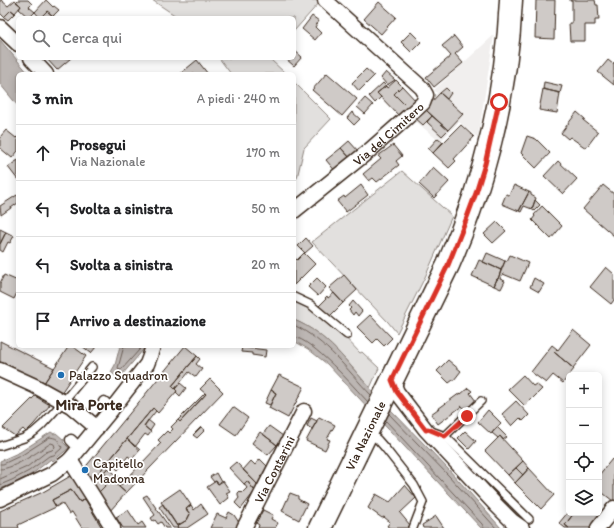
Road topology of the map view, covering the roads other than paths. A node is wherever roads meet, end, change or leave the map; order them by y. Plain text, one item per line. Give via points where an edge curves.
1 (325, 0) edge
2 (510, 0) edge
3 (0, 27) edge
4 (16, 42) edge
5 (33, 60) edge
6 (44, 72) edge
7 (296, 209) edge
8 (296, 298) edge
9 (347, 335) dead end
10 (152, 348) edge
11 (92, 367) dead end
12 (0, 370) edge
13 (390, 386) junction
14 (63, 402) junction
15 (481, 402) dead end
16 (304, 411) dead end
17 (97, 428) junction
18 (368, 430) junction
19 (426, 430) junction
20 (445, 436) junction
21 (0, 446) edge
22 (70, 460) junction
23 (0, 499) edge
24 (614, 508) edge
25 (525, 524) edge
26 (113, 528) edge
27 (244, 528) edge
28 (320, 528) edge
29 (413, 528) edge
30 (598, 528) edge

1 - 7 street, Via del Cimitero via 422,88 425,98 423,103 370,150
2 - 13 main road, Via Nazionale via 506,57 499,102 476,193 457,245
3 - 4 street
5 - 6 street
8 - 9 lane via 311,305
10 - 17 street via 147,364
11 - 14 lane
12 - 14 street
13 - 18 main road, Via Nazionale
13 - 19 street
14 - 17 street
14 - 21 lane via 34,432
15 - 20 lane
16 - 27 street, Via Contarini
17 - 22 street
18 - 28 main road, Via Nazionale
18 - 29 lane via 414,485 423,502
19 - 20 lane
19 - 25 street via 512,521
20 - 25 lane
22 - 23 street via 52,474
22 - 26 street
24 - 30 street

